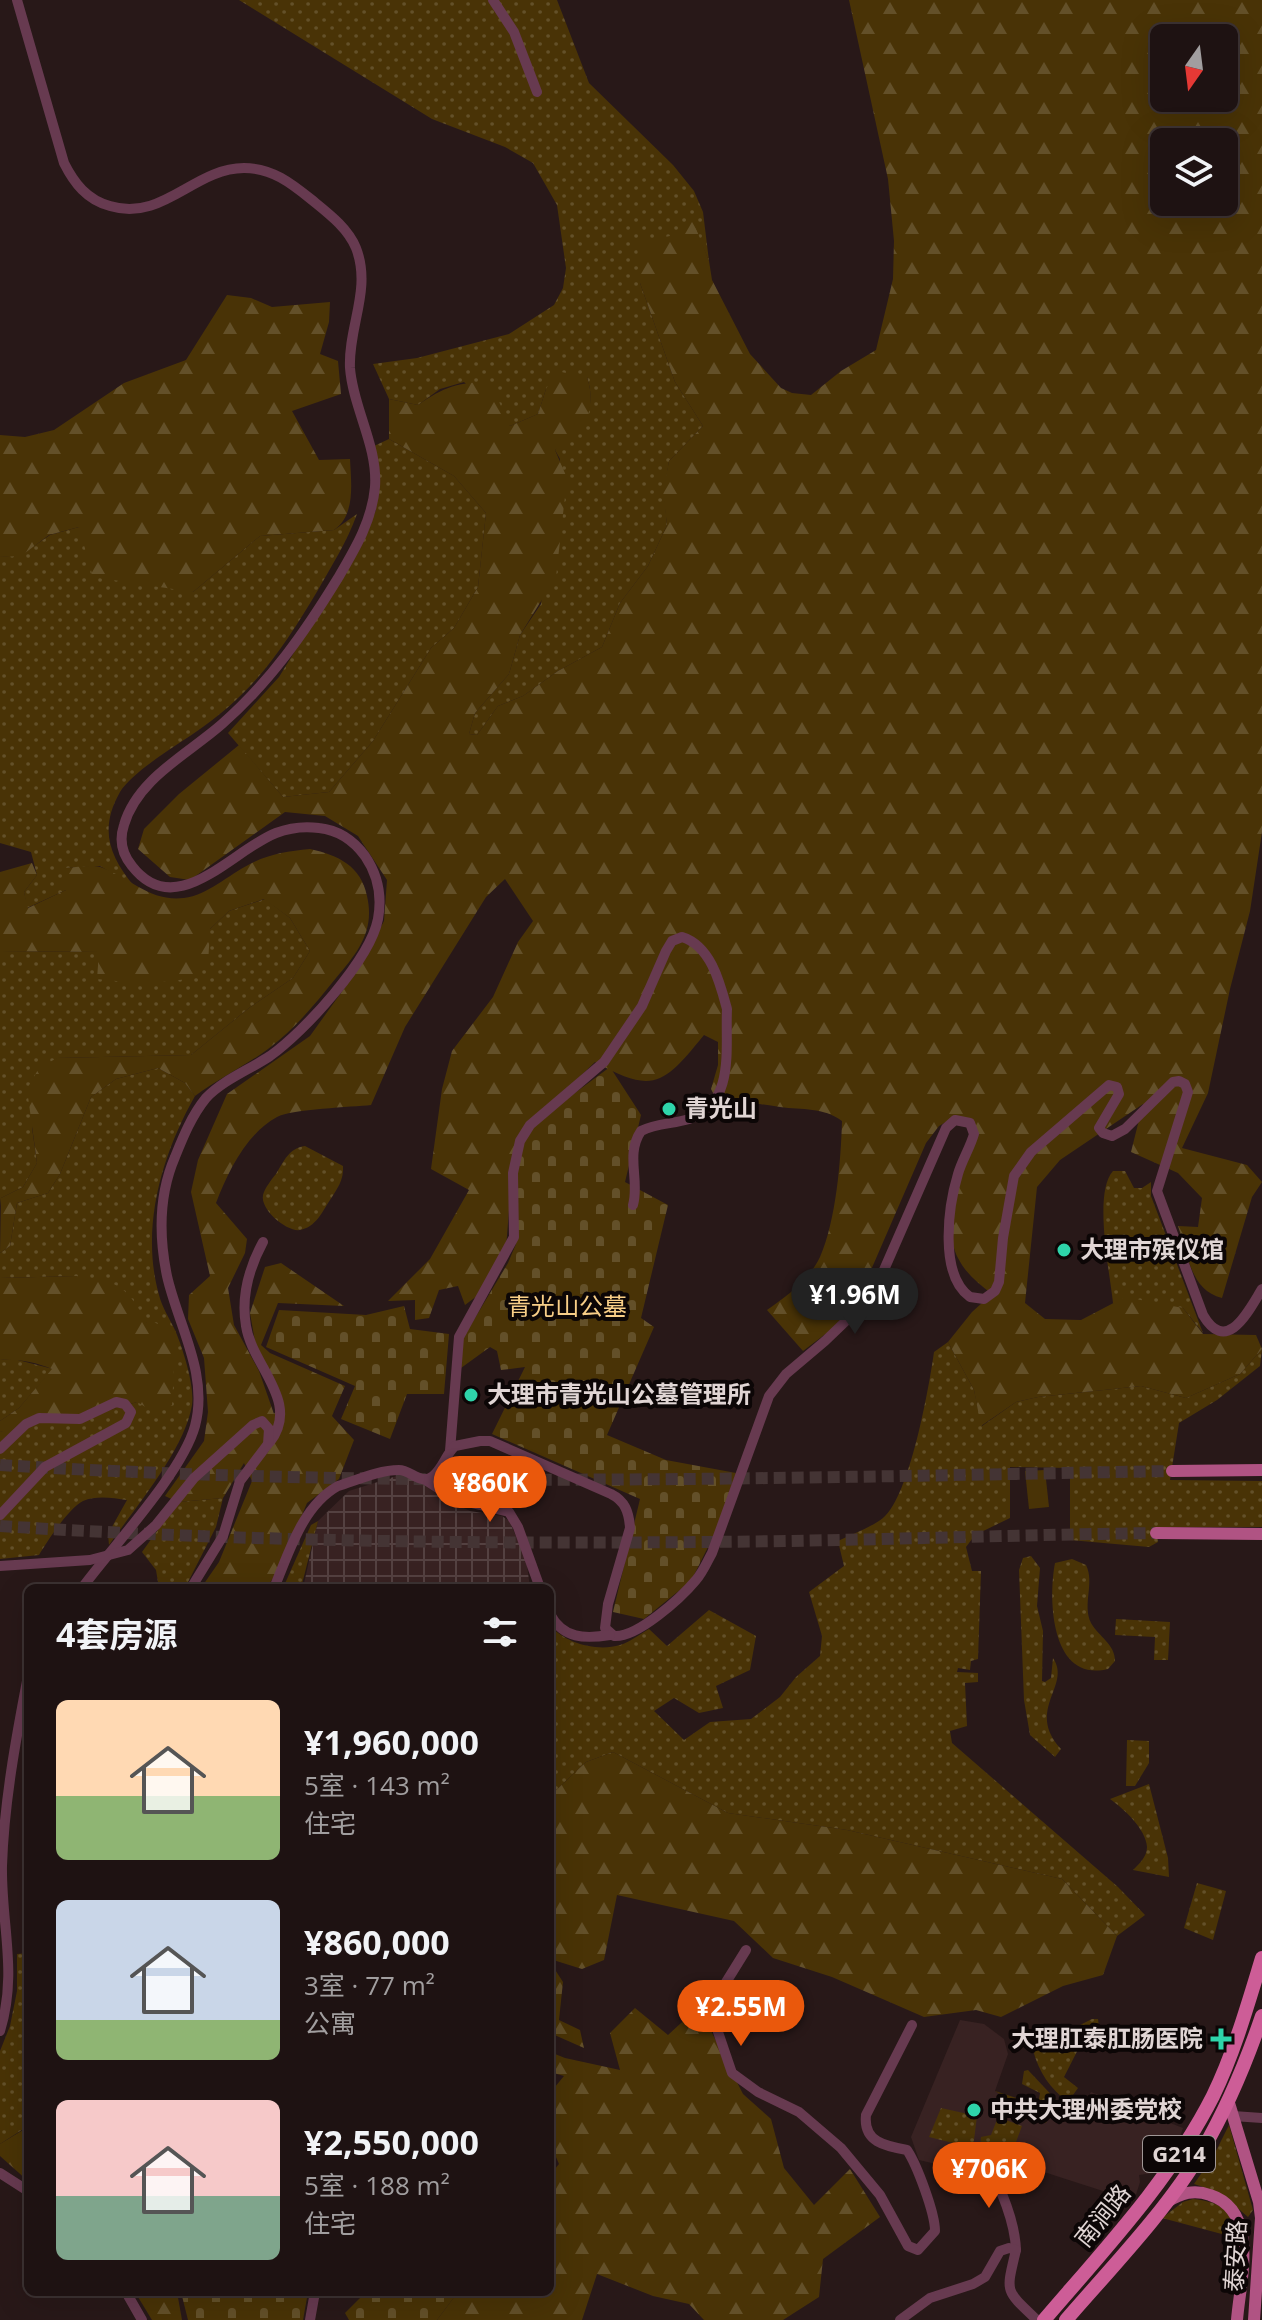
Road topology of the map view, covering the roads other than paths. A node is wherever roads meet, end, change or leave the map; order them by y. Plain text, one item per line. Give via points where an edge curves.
1 (17, 0) edge
2 (493, 0) edge
3 (537, 92) dead end
4 (633, 1205) dead end
5 (263, 1242) dead end
6 (1262, 1289) edge
7 (268, 1444) junction
8 (0, 1449) edge
9 (450, 1451) junction
10 (1262, 1470) edge
11 (1172, 1471) tunnel mouth
12 (424, 1479) junction
13 (150, 1500) junction
14 (167, 1512) junction
15 (0, 1515) edge
16 (1156, 1533) tunnel mouth
17 (1262, 1534) edge
18 (0, 1566) edge
19 (85, 1584) edge
20 (193, 1584) edge
21 (276, 1584) edge
22 (539, 1584) edge
23 (554, 1622) edge
24 (610, 1635) junction
25 (24, 1698) edge
26 (746, 1950) dead end
27 (1262, 1958) edge
28 (1262, 2016) edge
29 (912, 2025) dead end
30 (0, 2031) edge
31 (1231, 2110) junction
32 (1262, 2118) edge
33 (988, 2163) dead end
34 (0, 2173) edge
35 (24, 2188) edge
36 (1162, 2206) junction
37 (1016, 2250) junction
38 (128, 2296) edge
39 (314, 2296) edge
40 (142, 2320) edge
41 (310, 2320) edge
42 (900, 2320) edge
43 (1037, 2320) edge
44 (1044, 2320) edge
45 (1066, 2320) edge
46 (1237, 2320) edge
47 (1254, 2320) edge

1 - 13 street via 64,163 89,196 115,208 139,210 230,169 273,173 344,229 357,249 361,271 350,367 374,467 365,528 293,648 228,718 149,783 133,803 121,835 126,859 140,875 176,888 204,878 273,834 325,829 346,838 363,854 379,894 371,941 329,999 284,1046 207,1097 171,1166 162,1206 164,1255 199,1399 190,1440
2 - 3 street via 514,32
4 - 9 street via 631,1166 641,1131 705,1111 725,1079 725,1001 707,956 682,937 666,951 642,1006 604,1062 530,1125 520,1141 513,1173 514,1237 459,1337
5 - 7 street via 246,1285 245,1318 253,1351 280,1403
6 - 24 street via 1231,1330 1214,1329 1203,1315 1158,1197 1188,1092 1178,1080 1112,1136 1099,1128 1119,1094 1109,1085 1031,1152 1014,1176 998,1285 984,1299 970,1297 952,1270 949,1226 958,1173 974,1134 970,1123 950,1122 873,1295 769,1396 700,1575 632,1634
7 - 14 street via 269,1429 257,1421 194,1478
7 - 20 street via 240,1481 225,1533
8 - 15 street via 35,1419 80,1419 116,1402 131,1412 126,1423 45,1467
9 - 12 street via 435,1475
9 - 24 street via 462,1443 494,1442 623,1502 630,1528 606,1614
10 - 11 main road
12 - 21 street via 395,1470 330,1491 302,1524
12 - 22 street via 455,1499 509,1512
13 - 14 street
13 - 19 street
14 - 18 street via 143,1539 121,1553
16 - 17 main road
23 - 24 street via 566,1633
25 - 30 street via 4,1837 10,1976
26 - 29 street via 715,2000 718,2032 732,2073 799,2112 841,2148 880,2195 908,2246 918,2250 935,2231 935,2218 914,2161 907,2150 870,2138 865,2125
27 - 44 highway, 南涧路 / G214 via 1225,2067 1185,2145
28 - 31 highway, 南涧路 / G214
31 - 32 street
31 - 36 highway, 南涧路 / G214
31 - 47 main road, 泰安路 via 1261,2218
33 - 37 street via 1016,2236
34 - 35 street
36 - 45 highway, 南涧路 / G214
36 - 46 main road via 1181,2194 1203,2193 1222,2201 1237,2217 1243,2241
37 - 42 street via 1000,2251 985,2277 930,2298
37 - 43 street via 1008,2284 1017,2302
38 - 40 street
39 - 41 street

